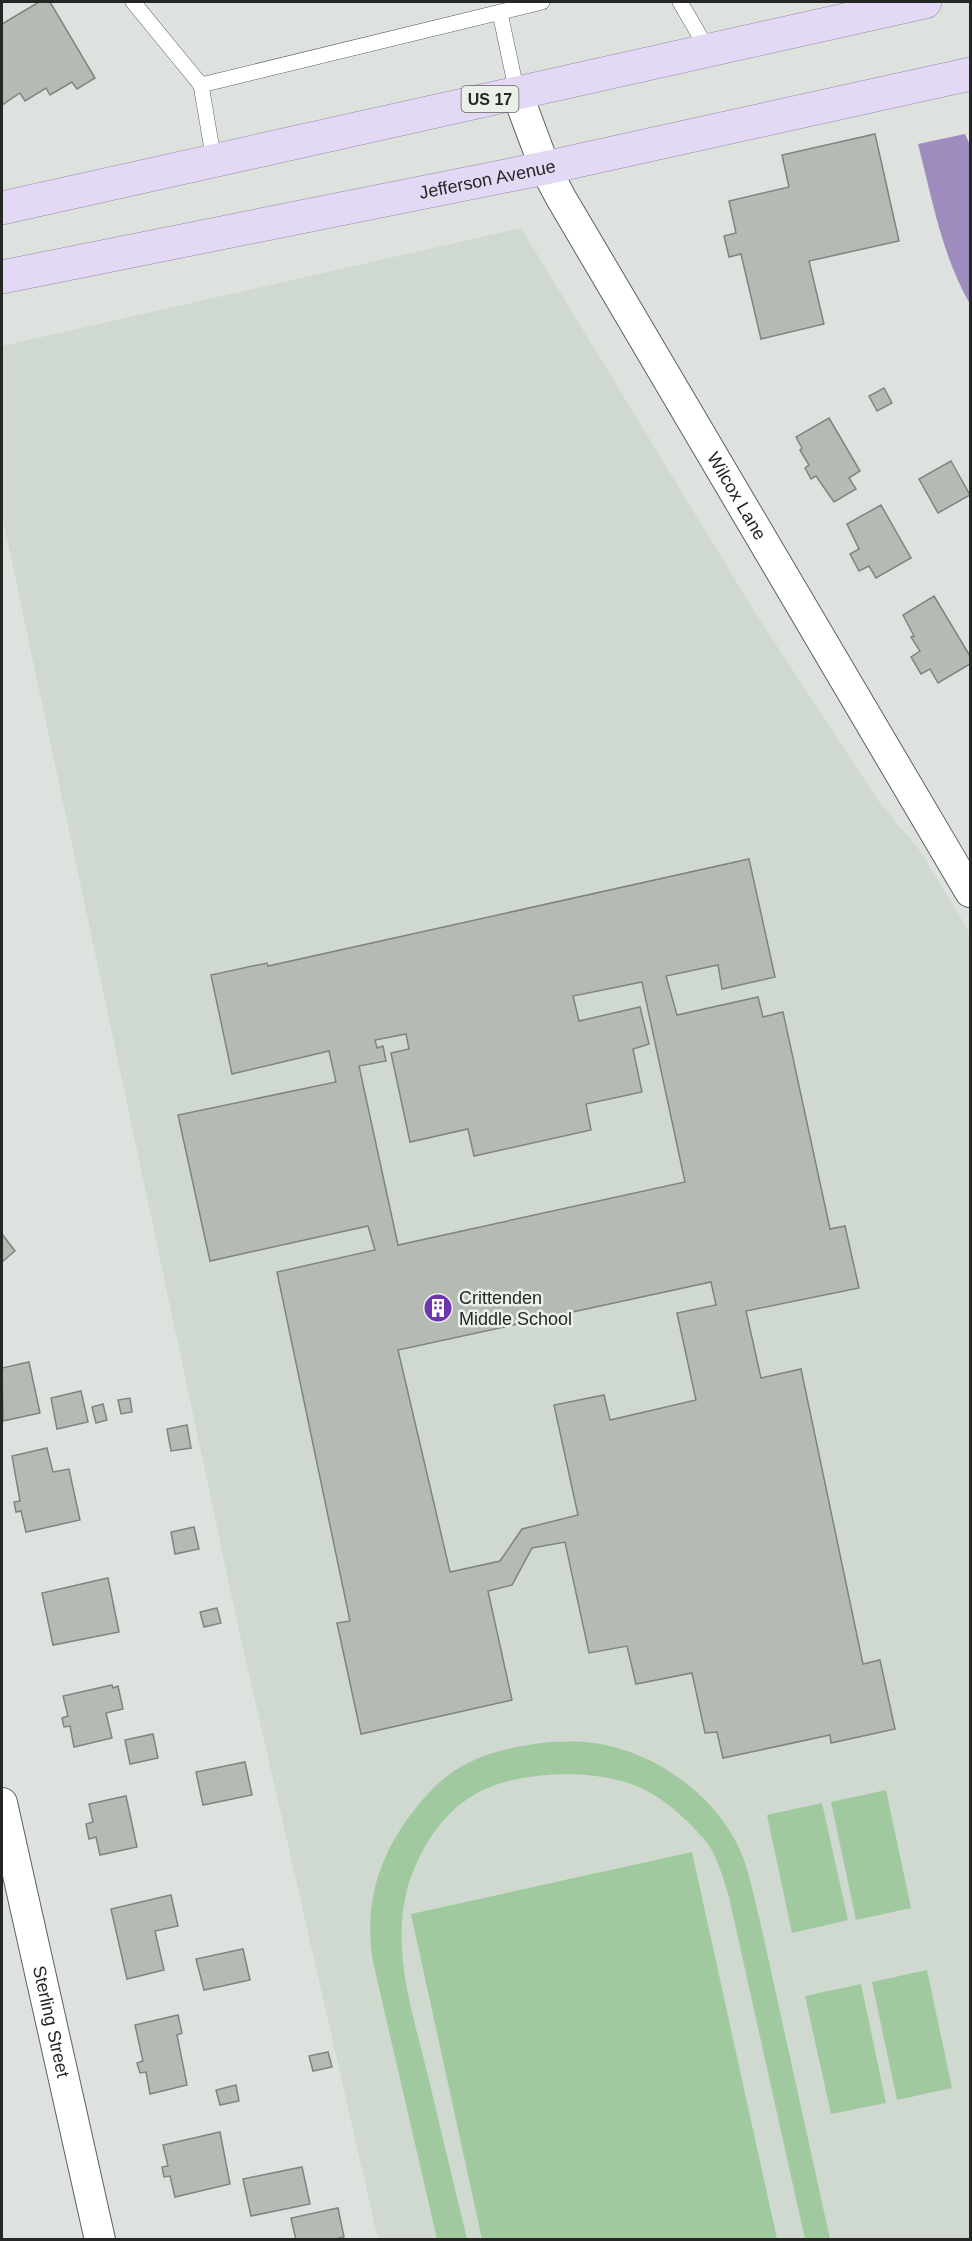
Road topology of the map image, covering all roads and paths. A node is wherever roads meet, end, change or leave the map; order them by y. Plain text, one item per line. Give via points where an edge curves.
1 (133, 2) edge
2 (542, 2) edge
3 (680, 2) edge
4 (925, 2) edge
5 (500, 13) junction
6 (708, 50) junction
7 (970, 74) edge
8 (201, 85) junction
9 (517, 93) junction
10 (214, 161) junction
11 (546, 168) junction
12 (2, 208) edge
13 (2, 278) edge
14 (970, 892) edge
15 (2, 1803) edge
16 (100, 2240) edge

1 - 8 lane
2 - 5 lane
3 - 6 lane
4 - 6 main road, US 17
5 - 8 lane
5 - 9 lane
6 - 9 main road, US 17
7 - 11 main road, Jefferson Avenue
8 - 10 lane
9 - 10 main road, US 17
9 - 11 street, Wilcox Lane
10 - 12 main road, US 17
11 - 13 main road, Jefferson Avenue
11 - 14 street, Wilcox Lane
15 - 16 street, Sterling Street

